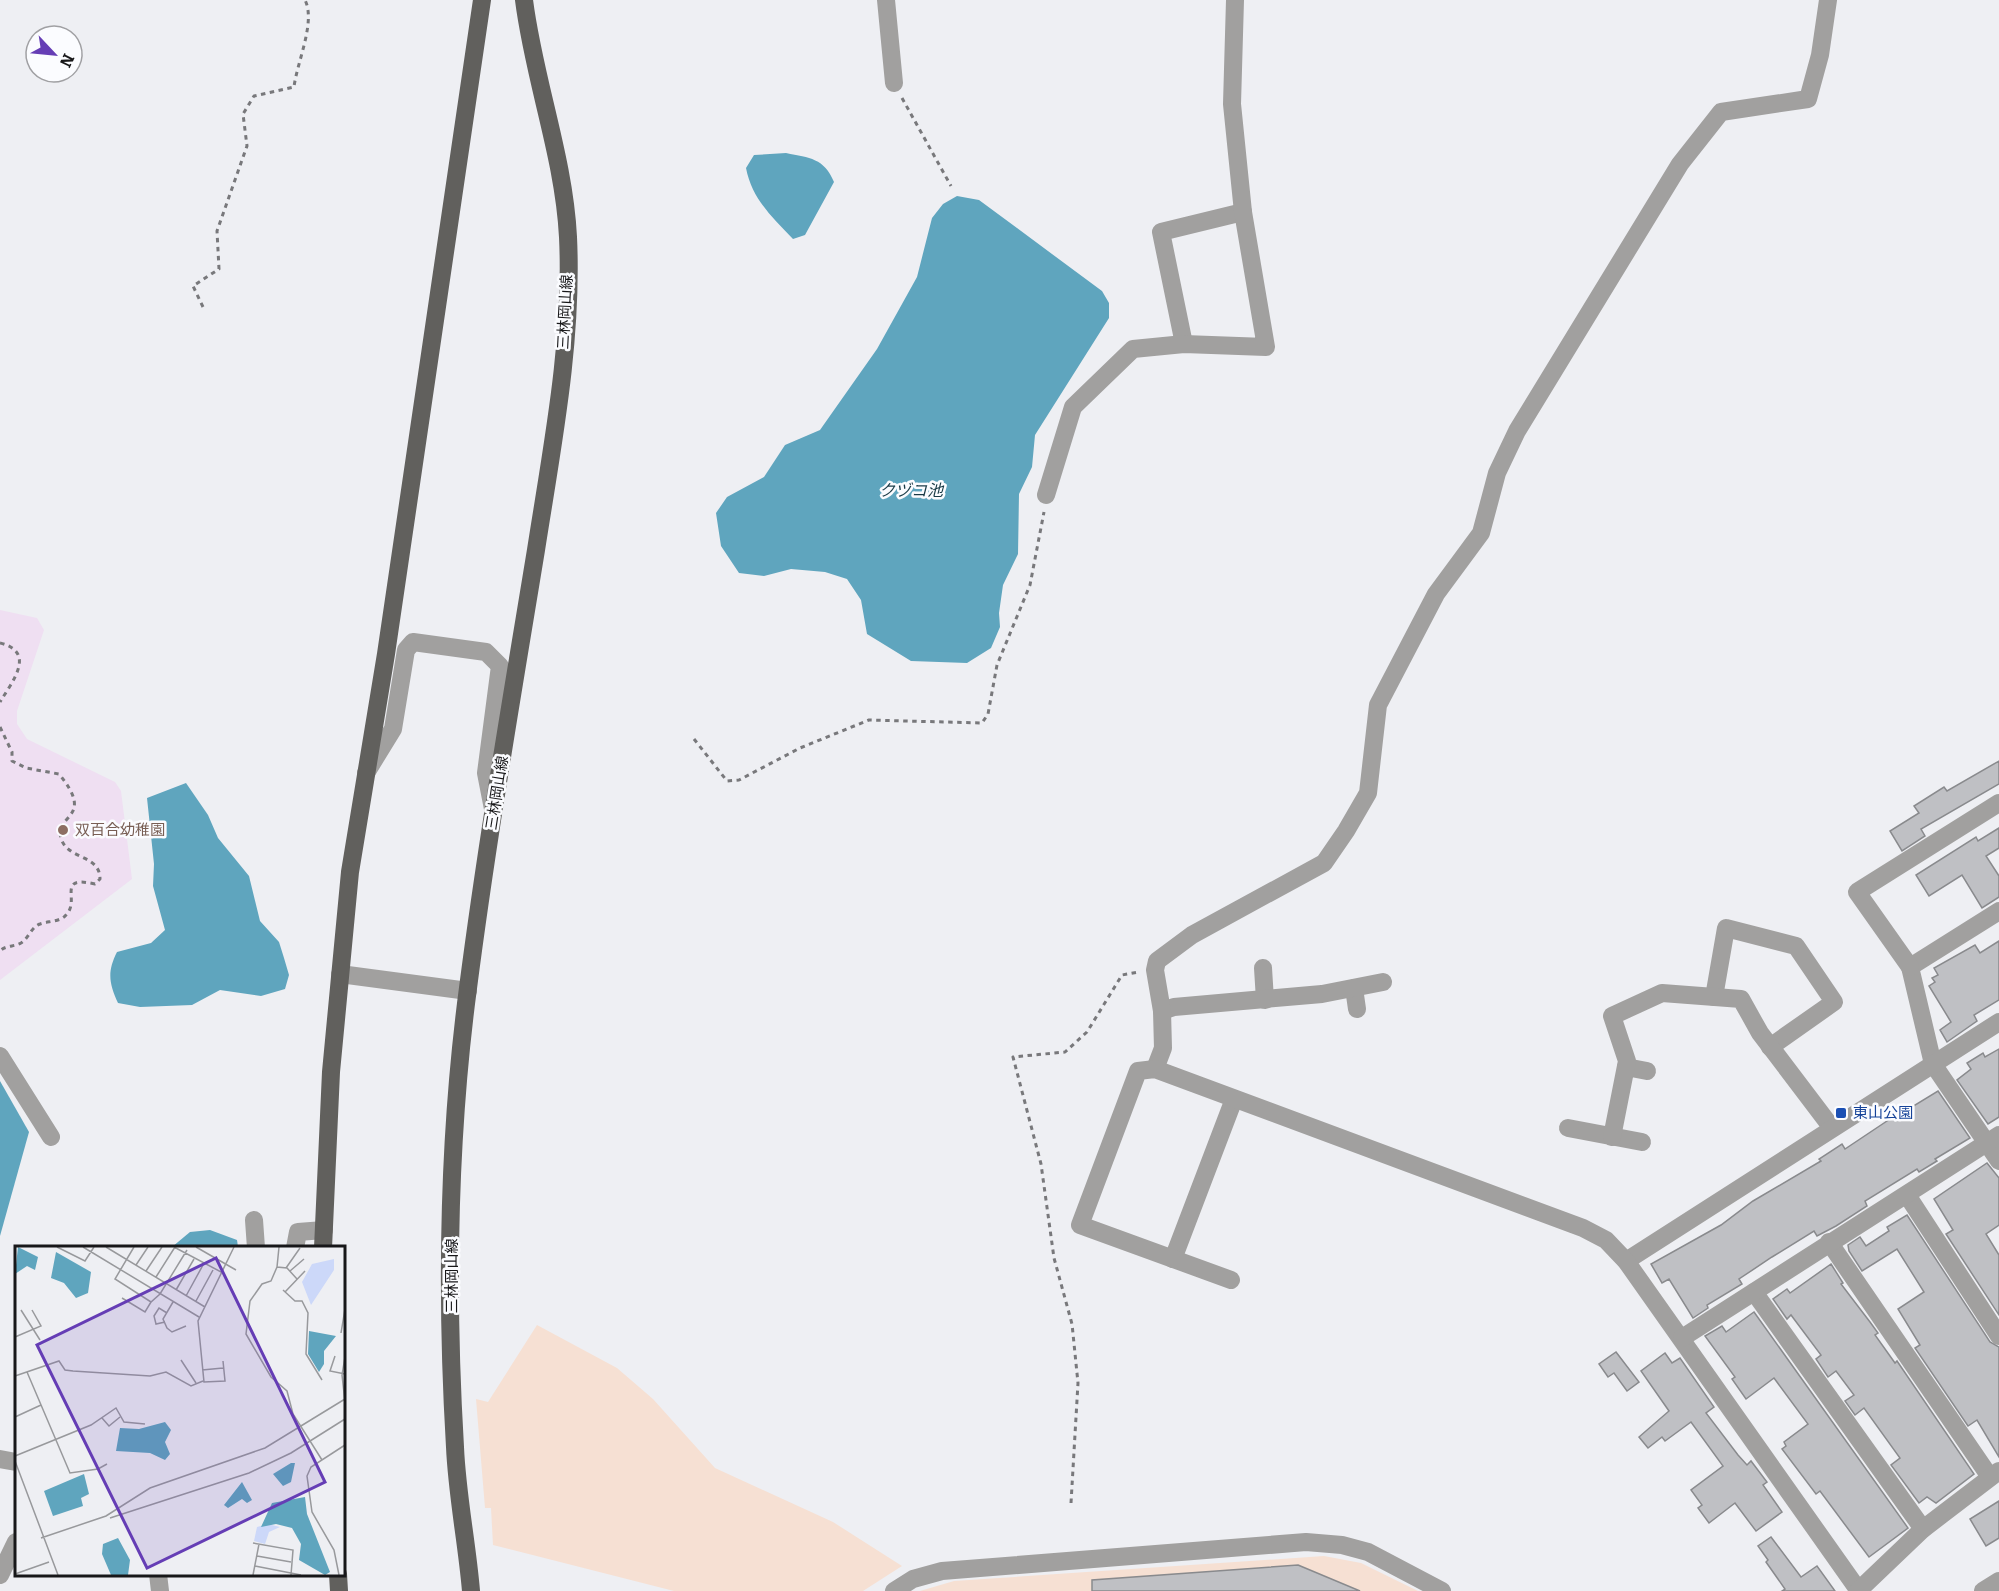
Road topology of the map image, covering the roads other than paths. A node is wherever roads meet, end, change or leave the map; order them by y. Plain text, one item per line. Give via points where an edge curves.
1 (482, 0) edge
2 (524, 0) edge
3 (886, 0) edge
4 (1235, 0) edge
5 (1827, 0) edge
6 (894, 83) road end
7 (1243, 212) junction
8 (1184, 345) junction
9 (1046, 495) road end
10 (365, 775) junction
11 (1999, 803) edge
12 (494, 811) junction
13 (1999, 911) edge
14 (1910, 967) junction
15 (1263, 968) dead end
16 (340, 974) junction
17 (1383, 982) dead end
18 (1354, 988) junction
19 (468, 991) junction
20 (1714, 997) junction
21 (1265, 1000) junction
22 (1357, 1009) dead end
23 (1162, 1011) junction
24 (1999, 1022) edge
25 (1770, 1047) junction
26 (0, 1056) edge
27 (1933, 1064) junction
28 (1626, 1067) junction
29 (1155, 1069) junction
30 (1647, 1071) dead end
31 (1234, 1099) junction
32 (1568, 1128) dead end
33 (1832, 1128) junction
34 (51, 1137) dead end
35 (1612, 1137) junction
36 (1993, 1138) edge
37 (1642, 1142) dead end
38 (1999, 1161) edge
39 (1906, 1195) junction
40 (254, 1220) dead end
41 (324, 1239) edge
42 (1829, 1242) junction
43 (256, 1246) edge
44 (295, 1246) edge
45 (1173, 1259) junction
46 (1626, 1261) junction
47 (1231, 1280) dead end
48 (1754, 1292) junction
49 (1999, 1336) edge
50 (1682, 1338) junction
51 (0, 1459) edge
52 (15, 1462) edge
53 (1994, 1474) edge
54 (1923, 1529) junction
55 (15, 1544) edge
56 (0, 1575) edge
57 (158, 1576) edge
58 (338, 1576) edge
59 (1999, 1581) edge
60 (160, 1591) edge
61 (339, 1591) edge
62 (471, 1591) edge
63 (894, 1591) edge
64 (1442, 1591) edge
65 (1858, 1591) edge
66 (1983, 1591) edge

1 - 10 main road
2 - 12 main road, 三林岡山線 via 554,141 568,234 568,311 555,429
3 - 6 street
4 - 7 street via 1232,104
5 - 23 street via 1820,55 1808,99 1721,112 1680,164 1517,431 1497,473 1482,533 1436,594 1378,705 1368,793 1346,831 1324,863 1192,935 1157,961
7 - 8 street via 1161,232
7 - 8 street via 1266,347
8 - 9 street via 1133,349 1073,407
10 - 12 street via 393,729 406,650 413,642 486,652 500,666 486,773
10 - 16 main road
11 - 14 street via 1857,892
12 - 19 main road, 三林岡山線
13 - 14 street
14 - 27 street
15 - 21 street
16 - 19 street
16 - 41 main road via 331,1072
17 - 18 street
18 - 21 street
18 - 22 street
19 - 62 main road, 三林岡山線 via 455,1129 451,1277 455,1449
20 - 25 street via 1742,999
20 - 25 street via 1726,928 1796,946 1834,1002
20 - 28 street via 1662,993 1612,1016 1624,1048
21 - 23 street
23 - 29 street via 1163,1048
24 - 27 street
25 - 33 street
26 - 34 street
27 - 33 street
27 - 36 street
28 - 30 street
28 - 35 street
29 - 31 street
29 - 45 street via 1138,1071 1080,1225
31 - 45 street
31 - 46 street via 1583,1228 1606,1240
32 - 35 street
33 - 46 street
35 - 37 street
36 - 38 street
36 - 39 street
39 - 42 street
39 - 49 street
40 - 43 street
41 - 44 street via 298,1232
42 - 48 street
42 - 53 street
45 - 47 street
46 - 50 street
48 - 50 street
48 - 54 street
50 - 65 street
51 - 52 street
53 - 54 street
54 - 65 street
55 - 56 street
57 - 60 street
58 - 61 main road
59 - 66 street
63 - 64 street via 913,1579 942,1571 1306,1542 1368,1552

